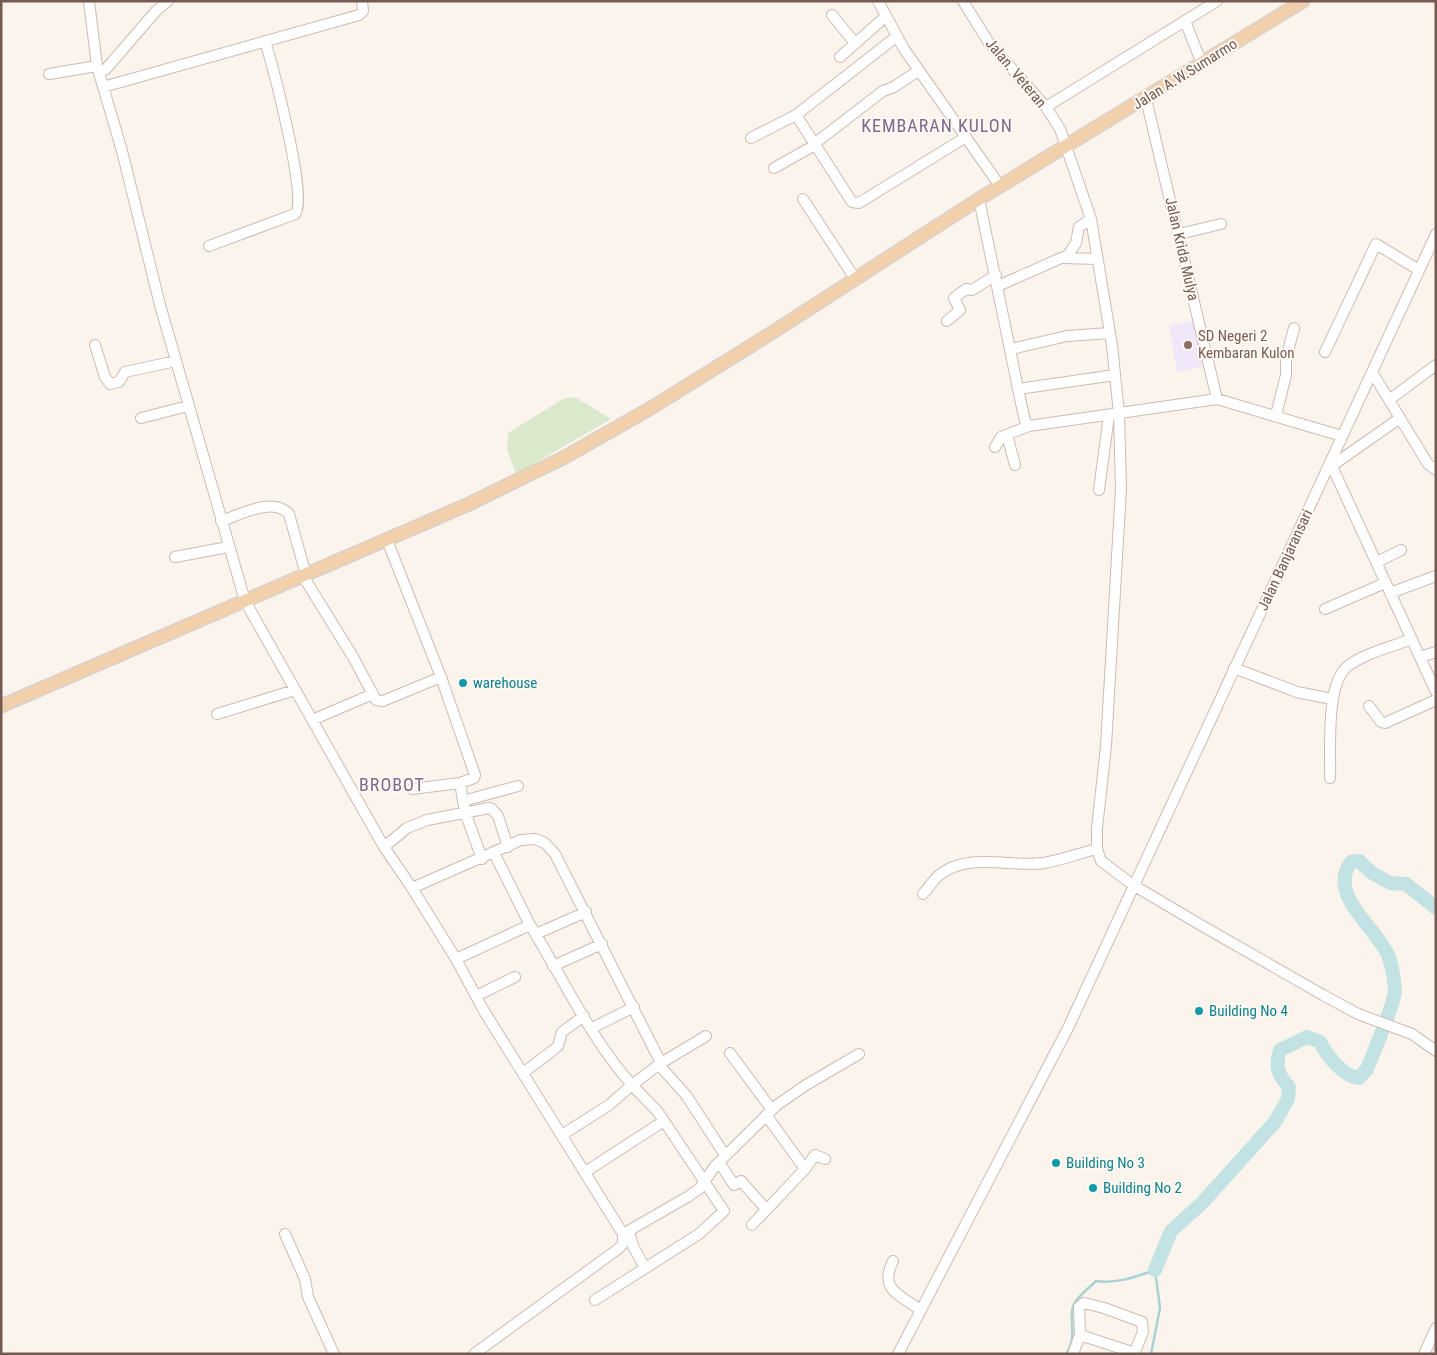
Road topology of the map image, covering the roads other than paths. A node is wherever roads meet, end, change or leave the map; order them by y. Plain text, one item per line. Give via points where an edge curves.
1 (89, 1) edge
2 (168, 1) edge
3 (362, 1) edge
4 (878, 1) edge
5 (963, 1) edge
6 (1213, 2) edge
7 (1295, 4) edge
8 (832, 15) dead end
9 (885, 17) junction
10 (1185, 21) junction
11 (896, 37) junction
12 (265, 41) junction
13 (855, 43) junction
14 (840, 57) dead end
15 (1202, 64) junction
16 (98, 70) junction
17 (918, 71) junction
18 (49, 74) dead end
19 (103, 87) junction
20 (1146, 99) junction
21 (1046, 107) junction
22 (796, 114) junction
23 (966, 137) junction
24 (751, 138) dead end
25 (815, 144) junction
26 (1066, 147) junction
27 (774, 168) dead end
28 (1000, 186) junction
29 (803, 199) dead end
30 (979, 199) junction
31 (1091, 219) junction
32 (1221, 224) dead end
33 (1178, 234) junction
34 (1436, 234) edge
35 (208, 246) dead end
36 (1063, 258) junction
37 (1097, 259) junction
38 (1419, 270) junction
39 (996, 275) junction
40 (856, 280) junction
41 (998, 286) junction
42 (946, 321) dead end
43 (1294, 328) dead end
44 (1110, 333) junction
45 (95, 346) dead end
46 (1011, 349) junction
47 (1325, 352) dead end
48 (176, 361) junction
49 (1434, 362) edge
50 (1372, 372) junction
51 (1116, 375) junction
52 (1018, 389) junction
53 (1217, 400) junction
54 (1389, 400) junction
55 (188, 406) junction
56 (1114, 415) junction
57 (1276, 415) junction
58 (141, 418) dead end
59 (1400, 418) junction
60 (1029, 426) junction
61 (1007, 435) junction
62 (1342, 436) junction
63 (995, 448) dead end
64 (1331, 463) junction
65 (1015, 465) dead end
66 (1436, 470) edge
67 (1100, 490) dead end
68 (221, 521) junction
69 (387, 540) junction
70 (228, 547) junction
71 (1402, 550) dead end
72 (175, 558) dead end
73 (1377, 562) junction
74 (305, 576) junction
75 (1436, 576) edge
76 (1385, 583) junction
77 (1390, 593) junction
78 (245, 601) junction
79 (1325, 609) dead end
80 (1412, 639) junction
81 (1436, 652) edge
82 (1420, 657) junction
83 (1234, 668) junction
84 (441, 677) junction
85 (1435, 686) edge
86 (295, 690) junction
87 (373, 694) junction
88 (1332, 699) junction
89 (1436, 700) edge
90 (1, 706) edge
91 (1369, 706) dead end
92 (217, 714) dead end
93 (312, 720) junction
94 (1330, 778) dead end
95 (460, 783) junction
96 (518, 786) dead end
97 (412, 789) dead end
98 (464, 806) junction
99 (508, 847) junction
100 (384, 848) junction
101 (1097, 849) junction
102 (494, 854) junction
103 (482, 859) junction
104 (1133, 885) junction
105 (412, 888) junction
106 (923, 894) dead end
107 (586, 912) junction
108 (530, 925) junction
109 (536, 934) junction
110 (602, 944) junction
111 (456, 959) junction
112 (553, 966) junction
113 (515, 977) dead end
114 (476, 996) junction
115 (634, 1006) junction
116 (584, 1016) junction
117 (592, 1028) junction
118 (706, 1036) dead end
119 (1436, 1051) edge
120 (730, 1053) dead end
121 (859, 1054) dead end
122 (660, 1064) junction
123 (523, 1073) junction
124 (632, 1085) junction
125 (769, 1113) junction
126 (664, 1121) junction
127 (562, 1135) junction
128 (722, 1158) junction
129 (825, 1158) dead end
130 (805, 1169) junction
131 (584, 1172) junction
132 (704, 1182) junction
133 (766, 1209) junction
134 (752, 1225) dead end
135 (626, 1232) junction
136 (285, 1234) dead end
137 (893, 1261) dead end
138 (645, 1268) junction
139 (595, 1300) dead end
140 (919, 1310) junction
141 (1436, 1328) edge
142 (1080, 1335) junction
143 (1135, 1353) edge
144 (334, 1354) edge
145 (474, 1354) edge
146 (898, 1354) edge
147 (1073, 1354) edge
148 (1424, 1354) edge

1 - 16 street
2 - 16 street via 106,69
3 - 12 street via 363,11 359,15
4 - 9 street
5 - 21 street, Jalan. Veteran via 1005,63
6 - 10 street
7 - 15 main road, Jalan A.W.Sumarmo
8 - 13 street
9 - 11 street
9 - 13 street
10 - 15 street
10 - 21 street
11 - 17 street
11 - 22 street
12 - 19 street
12 - 35 street via 298,184 299,209 295,214
13 - 14 street
15 - 20 main road, Jalan A.W.Sumarmo
16 - 18 street
16 - 19 street
17 - 23 street
17 - 25 street via 883,91
19 - 48 street
20 - 26 main road, Jalan A.W.Sumarmo
20 - 33 street, Jalan Krida Mulya
21 - 26 street, Jalan. Veteran via 1060,129
22 - 24 street
22 - 25 street
23 - 25 street via 855,204
23 - 28 street
25 - 27 street
26 - 28 main road, Jalan A.W.Sumarmo
26 - 31 street, Jalan. Veteran
28 - 30 main road, Jalan A.W.Sumarmo
29 - 40 street
30 - 39 street
30 - 40 main road, Jalan A.W.Sumarmo
31 - 36 street via 1079,228 1072,250
31 - 37 street, Jalan. Veteran
32 - 33 street
33 - 53 street, Jalan Krida Mulya
34 - 38 street, Jalan Banjaransari
36 - 37 street
36 - 41 street
37 - 44 street, Jalan. Veteran
38 - 47 street via 1376,244
38 - 50 street, Jalan Banjaransari
39 - 41 street
39 - 42 street via 954,298 960,310
40 - 69 main road, Jalan A.W.Sumarmo via 651,408 565,457
41 - 46 street
43 - 57 street
44 - 46 street via 1067,336
44 - 51 street, Jalan. Veteran
45 - 48 street via 110,384 119,382 125,372
46 - 52 street
48 - 55 street
49 - 54 street
50 - 54 street
50 - 62 street, Jalan Banjaransari
51 - 52 street
51 - 56 street, Jalan. Veteran
52 - 60 street
53 - 56 street
53 - 57 street
54 - 59 street
55 - 58 street
55 - 68 street
56 - 60 street
56 - 67 street
56 - 101 street via 1121,488
57 - 62 street
59 - 64 street
59 - 66 street via 1428,464
60 - 61 street
61 - 63 street via 998,439
61 - 65 street
62 - 64 street, Jalan Banjaransari
64 - 73 street
64 - 83 street, Jalan Banjaransari
68 - 70 street
68 - 74 street via 272,506 284,508 290,514
69 - 74 main road, Jalan A.W.Sumarmo
69 - 84 street
70 - 72 street
70 - 78 street
71 - 73 street
73 - 76 street
74 - 78 main road, Jalan A.W.Sumarmo
74 - 87 street
75 - 77 street
76 - 77 street
76 - 79 street
77 - 80 street
78 - 86 street
78 - 90 main road, Jalan A.W.Sumarmo
80 - 82 street
80 - 88 street via 1348,666 1339,678
81 - 82 street
82 - 85 street
83 - 88 street via 1297,692
83 - 104 street, Jalan Banjaransari
84 - 87 street via 383,701 376,700
84 - 95 street via 475,775
86 - 92 street
86 - 93 street
87 - 93 street
88 - 94 street
89 - 91 street via 1385,723
93 - 100 street
95 - 97 street
95 - 98 street
96 - 98 street
98 - 99 street via 495,811
98 - 100 street via 407,828
98 - 103 street
99 - 102 street
99 - 107 street via 529,838 545,843 555,854
100 - 105 street
101 - 104 street via 1105,866
101 - 106 street via 1044,863 980,862 959,866 939,876
102 - 103 street
102 - 108 street
103 - 105 street
104 - 119 street via 1323,995 1358,1014 1412,1034
104 - 140 street, Jalan Banjaransari via 1068,1028
105 - 111 street
107 - 109 street
107 - 110 street
108 - 109 street
108 - 111 street
109 - 112 street
110 - 112 street
110 - 115 street
111 - 114 street
112 - 116 street
113 - 114 street
114 - 123 street
115 - 117 street
115 - 122 street
116 - 117 street
116 - 123 street via 562,1032 558,1046
117 - 124 street
118 - 122 street
120 - 125 street
121 - 125 street via 806,1085
122 - 124 street
122 - 128 street via 686,1096
123 - 127 street
124 - 126 street
124 - 127 street via 609,1105
125 - 128 street
125 - 130 street
126 - 131 street
126 - 132 street
127 - 131 street
128 - 132 street
128 - 133 street via 734,1185 741,1181
129 - 130 street via 816,1154
130 - 133 street
131 - 135 street
132 - 135 street via 689,1196
132 - 138 street via 723,1208 723,1214 699,1234
133 - 134 street
135 - 138 street
135 - 145 street via 618,1250
136 - 144 street via 305,1279 308,1297
137 - 140 street via 887,1272 887,1283
138 - 139 street
140 - 146 street, Jalan Banjaransari
141 - 148 street
142 - 143 street
142 - 143 street via 1080,1305 1093,1304 1143,1323 1141,1343
142 - 147 street

